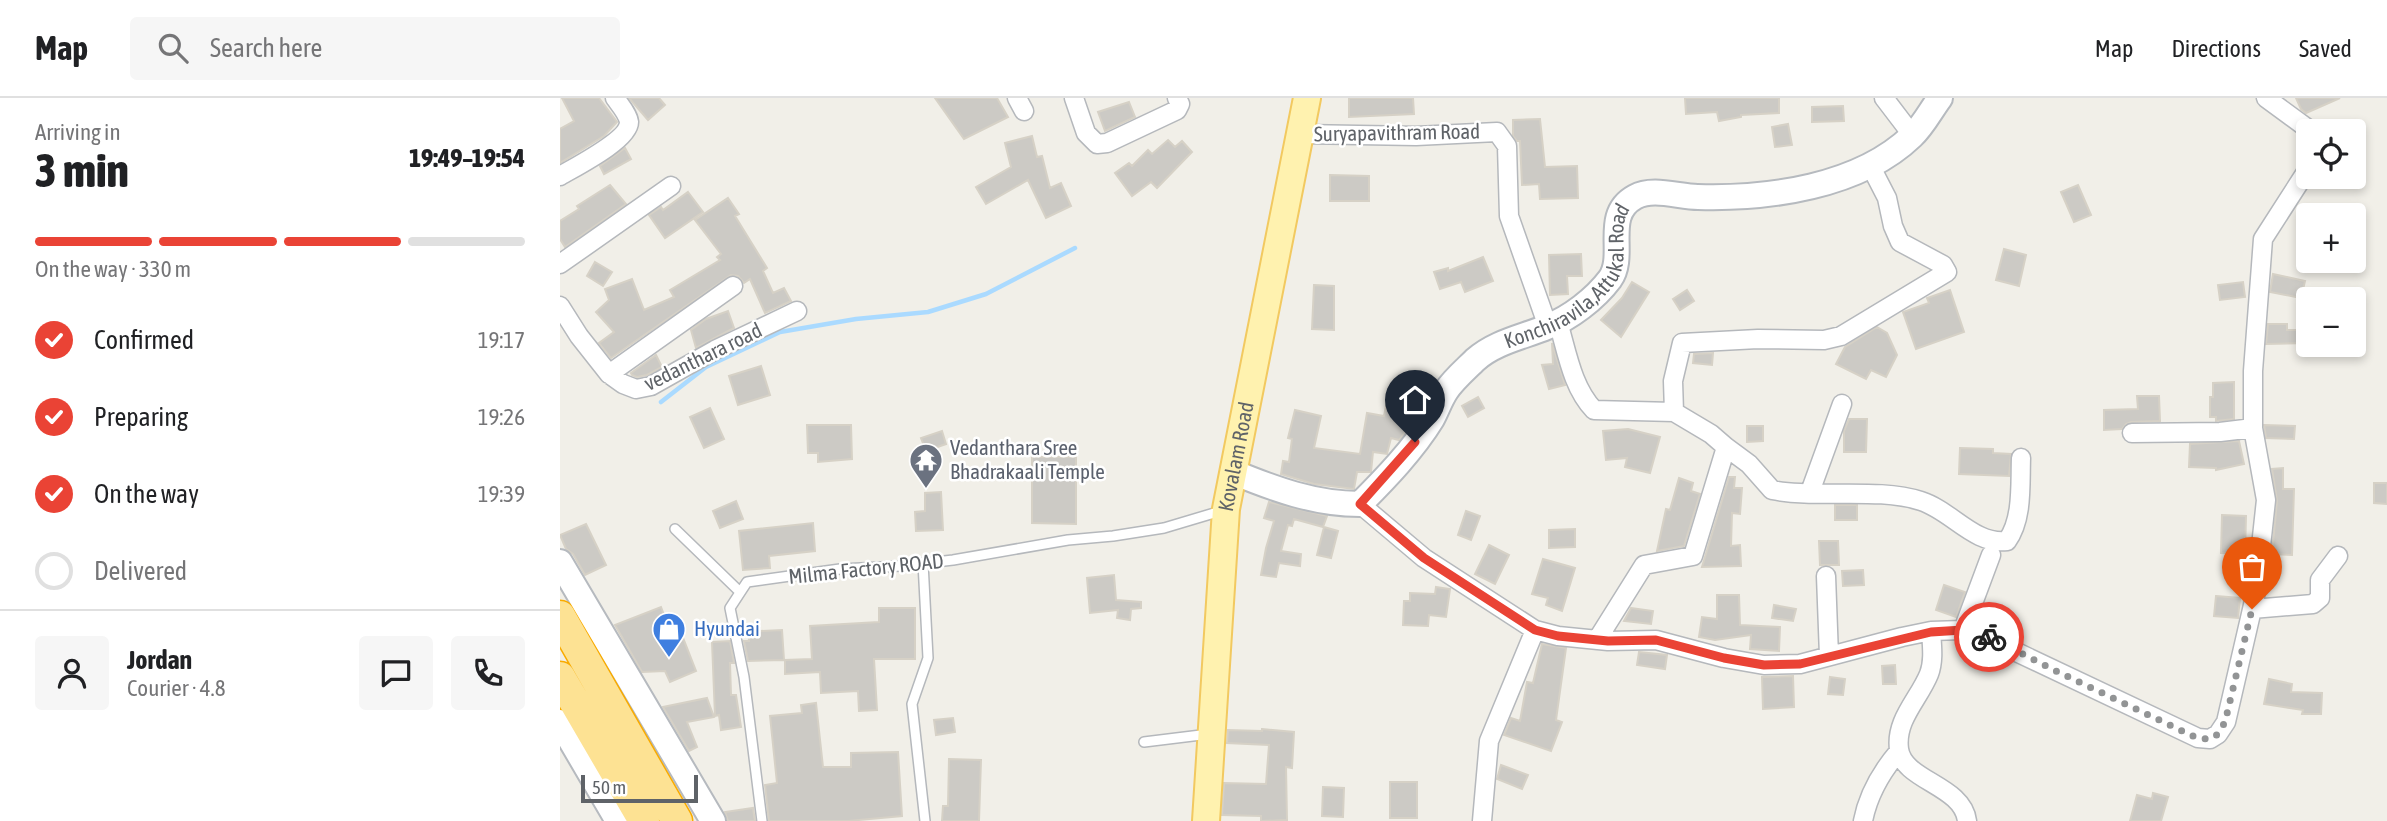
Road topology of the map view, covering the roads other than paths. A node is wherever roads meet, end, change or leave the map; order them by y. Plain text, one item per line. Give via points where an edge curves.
1 (615, 98) edge
2 (1074, 98) edge
3 (1177, 98) edge
4 (1307, 98) edge
5 (1884, 98) edge
6 (1940, 98) edge
7 (2266, 98) edge
8 (2296, 120) edge
9 (1301, 134) junction
10 (1913, 136) junction
11 (1870, 166) junction
12 (560, 176) edge
13 (671, 186) dead end
14 (2296, 188) edge
15 (560, 264) edge
16 (733, 286) dead end
17 (560, 306) edge
18 (797, 311) dead end
19 (1553, 324) junction
20 (609, 374) junction
21 (1842, 404) dead end
22 (1674, 412) junction
23 (2253, 428) junction
24 (2132, 433) dead end
25 (1726, 447) junction
26 (2021, 458) dead end
27 (1233, 472) junction
28 (1810, 492) junction
29 (1360, 504) junction
30 (1226, 509) junction
31 (675, 529) dead end
32 (1991, 555) dead end
33 (2338, 555) dead end
34 (560, 562) edge
35 (923, 564) junction
36 (1826, 576) dead end
37 (740, 592) junction
38 (2252, 609) junction
39 (560, 616) edge
40 (1535, 630) junction
41 (1963, 630) junction
42 (1931, 632) junction
43 (1597, 640) junction
44 (1829, 656) junction
45 (560, 677) edge
46 (560, 722) edge
47 (1212, 733) junction
48 (1144, 742) dead end
49 (1899, 751) junction
50 (618, 821) edge
51 (644, 821) edge
52 (677, 821) edge
53 (713, 821) edge
54 (762, 821) edge
55 (925, 821) edge
56 (1206, 821) edge
57 (1482, 821) edge
58 (1863, 821) edge
59 (1967, 821) edge

1 - 12 street via 629,123 623,137
2 - 3 street via 1086,133 1097,144 1177,110
4 - 9 main road, Kovalam Road
5 - 10 street
6 - 10 main road, Konchiravila,Attukal Road
7 - 8 street
9 - 19 street, Suryapavithram Road via 1497,132 1507,146 1509,216
9 - 27 main road, Kovalam Road
10 - 11 main road, Konchiravila,Attukal Road
11 - 19 main road, Konchiravila,Attukal Road via 1802,189 1737,197 1650,193 1635,197 1618,217 1611,278 1582,307
11 - 22 street via 1887,198 1899,242 1943,265 1947,272 1841,336 1682,343 1673,381
13 - 15 street
14 - 23 street via 2263,239
16 - 20 street
17 - 20 street, vedanthara road
18 - 20 street, vedanthara road via 651,386 636,389
19 - 22 street via 1576,384 1594,410
19 - 29 main road, Konchiravila,Attukal Road via 1477,358 1446,390 1415,442
21 - 28 street
22 - 25 street
23 - 24 street
23 - 38 street via 2266,500
25 - 28 street via 1772,489
25 - 43 street via 1693,556 1644,565
26 - 28 street via 2018,510 2007,541 1984,538 1922,501
27 - 29 main road via 1289,493 1337,504
27 - 30 main road, Kovalam Road
29 - 40 street via 1424,558
30 - 35 lane, Milma Factory ROAD via 1151,530
30 - 47 main road, Kovalam Road
31 - 37 lane
32 - 41 street
33 - 38 street via 2320,580 2320,598 2313,604
34 - 53 main road
35 - 37 lane, Milma Factory ROAD via 747,582
35 - 55 lane via 928,658 912,704
36 - 44 street
37 - 54 lane via 730,608 744,677
38 - 41 street via 2225,722 2210,739 2197,738 2150,717 1984,634
39 - 52 highway
40 - 43 street
40 - 57 street via 1489,741
41 - 42 street
42 - 44 street
42 - 49 street via 1930,673 1899,732
43 - 44 street via 1656,640 1764,665 1800,664
45 - 51 highway
46 - 50 main road
47 - 48 lane
47 - 56 main road, Kovalam Road
49 - 58 street via 1883,769
49 - 59 street via 1916,772 1962,805

